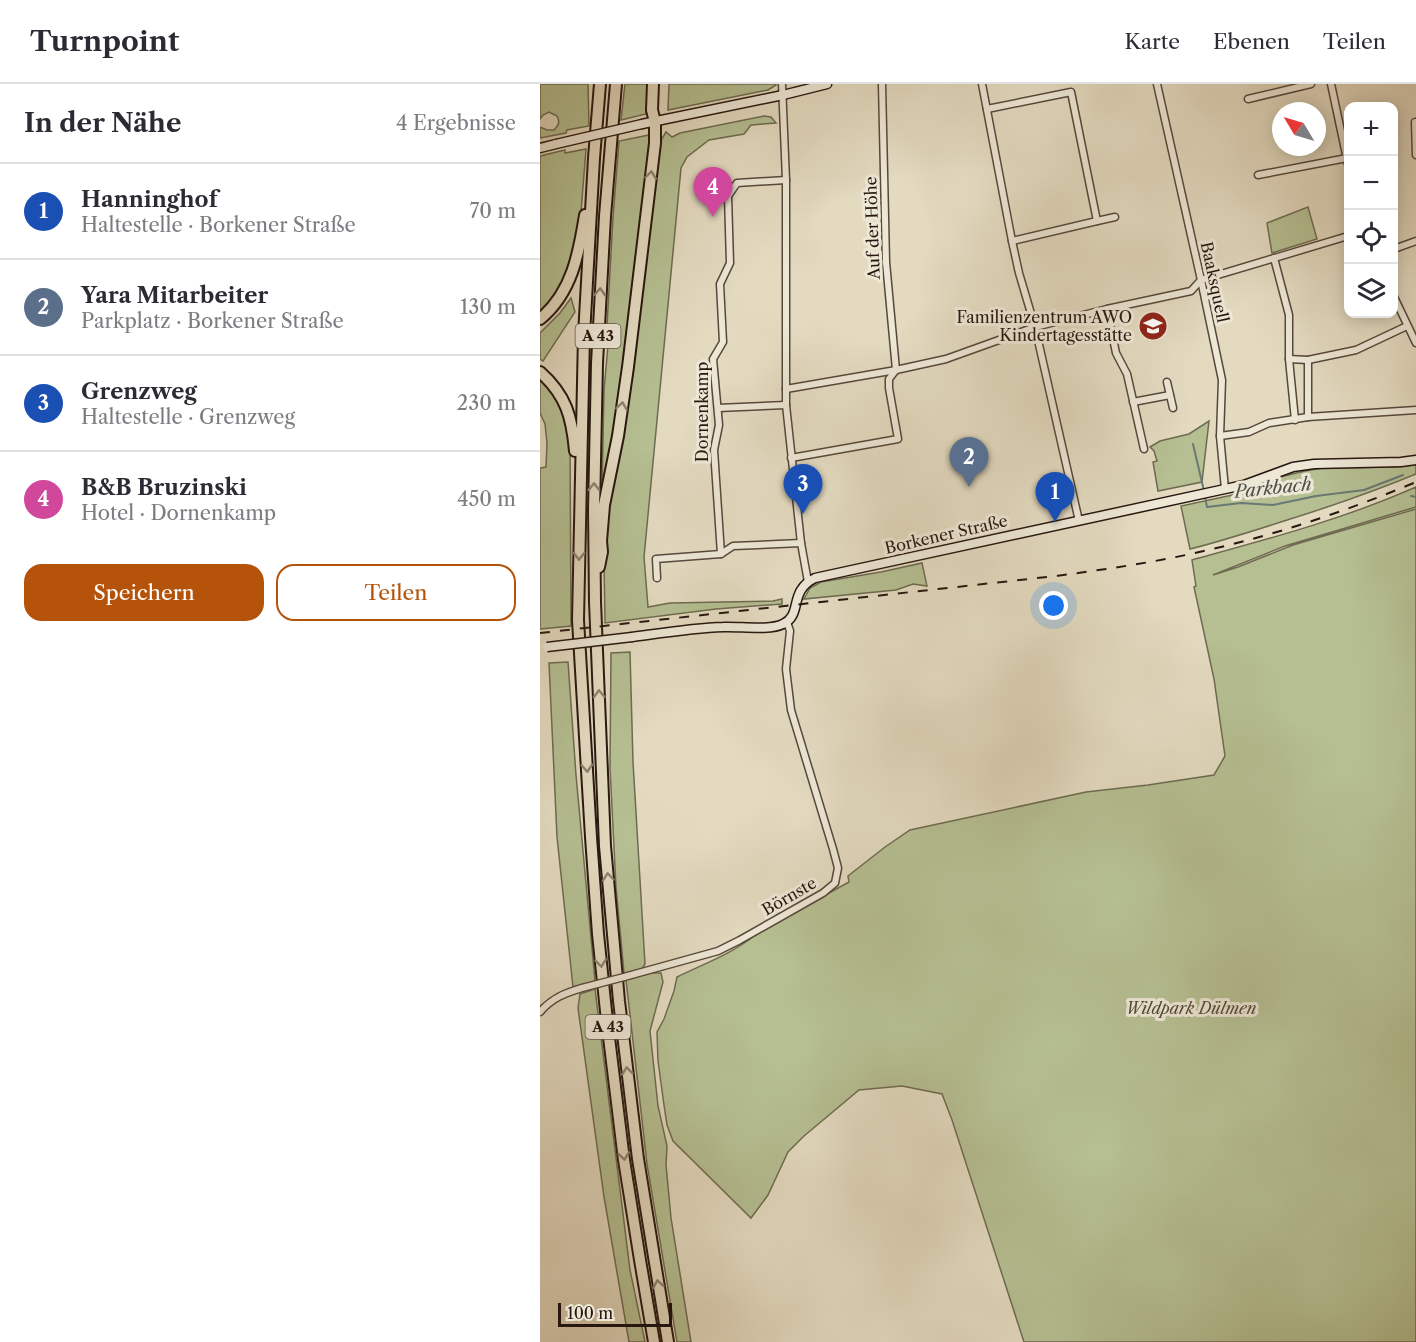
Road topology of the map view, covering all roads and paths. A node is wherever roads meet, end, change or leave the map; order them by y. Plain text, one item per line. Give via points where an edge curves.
1 (600, 84) edge
2 (616, 84) edge
3 (653, 84) edge
4 (782, 84) edge
5 (827, 84) edge
6 (884, 84) edge
7 (982, 84) edge
8 (1157, 84) edge
9 (1311, 84) edge
10 (1331, 84) edge
11 (783, 95) junction
12 (1248, 99) dead end
13 (987, 109) junction
14 (655, 122) junction
15 (1415, 122) edge
16 (540, 148) edge
17 (1416, 155) edge
18 (1347, 156) edge
19 (594, 158) junction
20 (1344, 162) edge
21 (1258, 175) dead end
22 (786, 180) junction
23 (1115, 217) dead end
24 (1097, 220) junction
25 (1344, 237) edge
26 (1416, 241) edge
27 (1012, 242) junction
28 (1398, 248) edge
29 (1274, 258) junction
30 (1201, 280) junction
31 (1398, 306) edge
32 (1107, 309) junction
33 (540, 319) edge
34 (1407, 326) junction
35 (1035, 327) junction
36 (1416, 343) edge
37 (1289, 358) junction
38 (1308, 360) junction
39 (896, 370) junction
40 (540, 372) edge
41 (1167, 382) dead end
42 (786, 389) junction
43 (1170, 394) junction
44 (1133, 402) junction
45 (786, 405) junction
46 (718, 408) junction
47 (1173, 408) dead end
48 (1416, 410) edge
49 (1308, 417) junction
50 (1295, 420) junction
51 (1220, 436) junction
52 (1144, 449) dead end
53 (791, 459) junction
54 (1416, 460) edge
55 (1225, 489) junction
56 (581, 498) junction
57 (1079, 521) junction
58 (801, 543) junction
59 (721, 554) junction
60 (657, 578) dead end
61 (808, 582) junction
62 (594, 588) junction
63 (787, 622) junction
64 (544, 647) edge
65 (540, 1012) edge
66 (654, 1342) edge
67 (668, 1342) edge

1 - 19 highway, A 43
62 -> 2 highway, A 43 via 597,352
3 - 14 highway
4 - 11 street
5 - 11 street
6 - 39 street, Auf der Höhe via 886,262
7 - 13 street
8 - 30 street, Baaksquell
9 - 12 street
10 - 18 street
11 - 14 street
11 - 22 street
13 - 24 street via 1071,92
13 - 27 street
14 - 16 street, bridge
62 -> 14 highway via 628,368
15 - 17 street
19 - 33 highway via 572,273 559,300
19 - 56 highway, A 43 via 584,335
20 - 21 street
22 - 42 street
22 - 46 street, Dornenkamp via 737,183 728,196 730,263 720,284 723,342 713,359
23 - 24 street
24 - 27 street
25 - 29 street
26 - 28 street
27 - 35 street
29 - 30 street
29 - 37 street via 1289,315
30 - 32 street via 1191,291
30 - 51 street, Baaksquell via 1222,380
31 - 34 street
32 - 35 street
32 - 44 street via 1116,353
34 - 36 street
34 - 38 street via 1356,350
35 - 39 street via 946,359
35 - 57 street
37 - 38 street
37 - 50 street
38 - 49 street
39 - 42 street
39 - 53 street, Auf der Höhe via 889,379 889,388 898,439
40 - 56 highway via 553,383 567,408
41 - 43 street
42 - 45 street
43 - 44 street
43 - 47 street
44 - 52 street
45 - 46 street
45 - 53 street
46 - 59 street, Dornenkamp via 714,450
48 - 49 street
49 - 50 street
50 - 51 street
51 - 55 street, Baaksquell
53 - 58 street
54 - 55 street, Borkener Straße via 1293,467
55 - 57 street, Borkener Straße
56 -> 66 highway, A 43 via 578,620 598,934 624,1160
57 - 61 street, Borkener Straße
58 - 59 street via 733,546
58 - 61 street
59 - 60 street via 656,559
61 - 63 street
67 -> 62 highway, A 43 via 638,1159 615,957 605,840
63 - 64 street, bridge via 774,627 724,627
63 - 65 street, Börnste, bridge via 790,631 786,669 791,710 838,868 835,883 814,899 718,951 563,994

